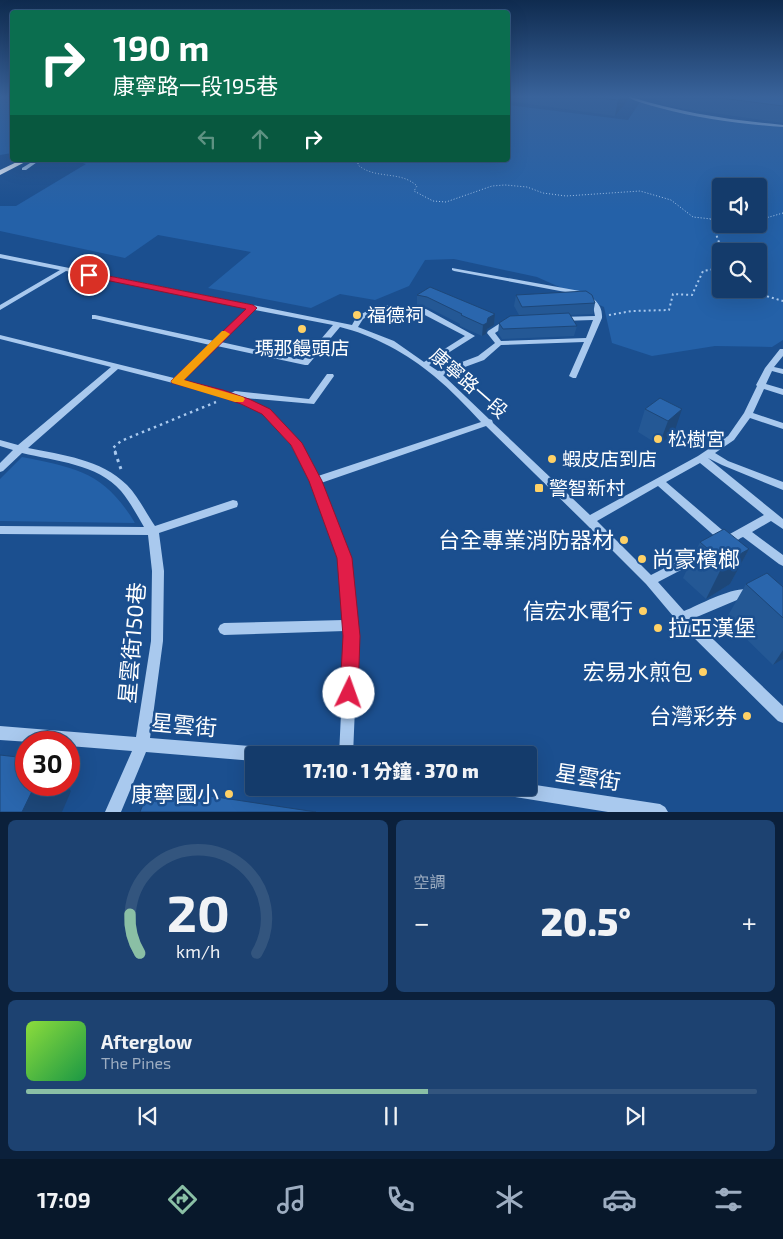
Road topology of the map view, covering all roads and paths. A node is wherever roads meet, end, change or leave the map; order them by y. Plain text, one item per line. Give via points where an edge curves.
1 (13, 162) edge
2 (22, 162) edge
3 (35, 162) edge
4 (358, 162) edge
5 (0, 169) edge
6 (24, 169) dead end
7 (0, 173) edge
8 (783, 213) edge
9 (767, 218) edge
10 (711, 219) joint
11 (719, 243) edge
12 (0, 256) edge
13 (454, 269) dead end
14 (64, 270) junction
15 (712, 270) edge
16 (767, 296) edge
17 (783, 301) edge
18 (0, 308) edge
19 (253, 308) junction
20 (95, 317) dead end
21 (598, 318) junction
22 (552, 320) edge
23 (515, 322) edge
24 (338, 324) junction
25 (354, 328) junction
26 (0, 337) edge
27 (587, 340) junction
28 (215, 343) junction
29 (499, 343) junction
30 (783, 351) edge
31 (424, 365) junction
32 (117, 366) junction
33 (769, 368) junction
34 (783, 372) edge
35 (437, 374) junction
36 (330, 376) dead end
37 (573, 376) dead end
38 (176, 381) junction
39 (760, 385) junction
40 (219, 392) junction
41 (783, 392) edge
42 (231, 396) junction
43 (748, 414) junction
44 (489, 422) junction
45 (783, 426) edge
46 (0, 443) edge
47 (20, 449) junction
48 (705, 455) junction
49 (0, 468) edge
50 (315, 481) junction
51 (658, 481) junction
52 (117, 482) junction
53 (783, 486) edge
54 (233, 504) dead end
55 (772, 516) junction
56 (589, 520) junction
57 (783, 525) edge
58 (0, 530) edge
59 (153, 531) junction
60 (745, 532) junction
61 (727, 540) junction
62 (783, 561) edge
63 (650, 581) junction
64 (764, 594) edge
65 (682, 618) junction
66 (351, 625) junction
67 (224, 629) dead end
68 (783, 716) edge
69 (0, 733) edge
70 (142, 744) junction
71 (346, 746) edge
72 (245, 753) edge
73 (537, 792) edge
74 (113, 812) edge
75 (660, 812) edge

1 - 5 main road
2 - 7 main road
3 - 6 street
4 - 10 path via 361,169 375,174 406,176 417,186 414,191 432,201 446,202 492,186 505,185 566,196 640,191 671,200 693,217
8 - 9 path
10 - 11 path
12 - 14 street, 康寧路一段
13 - 21 street via 578,292 595,302 600,311
14 - 18 street
14 - 19 street, 康寧路一段
15 - 21 path via 703,271 692,295 673,294 669,310 632,311
16 - 17 path
19 - 24 street, 康寧路一段
19 - 28 street
20 - 28 street
21 - 22 street
21 - 27 street
23 - 29 street via 506,322 491,333
24 - 25 street, 康寧路一段
24 - 28 street via 305,363
25 - 31 street, 康寧路一段 via 391,344
25 - 31 street via 360,318 380,307 423,311 471,336
26 - 32 street
27 - 29 street
27 - 37 street
28 - 38 street
29 - 35 street via 481,358
30 - 33 street
31 - 35 street, 康寧路一段
32 - 38 street
32 - 47 street
33 - 34 street
33 - 39 street
35 - 44 street, 康寧路一段
36 - 40 street via 311,402
38 - 40 street
39 - 41 street
39 - 43 street
40 - 42 street
42 - 50 street via 266,412 282,427 296,443
42 - 52 path via 121,441 113,448 123,470
43 - 45 street
43 - 48 street via 731,438
44 - 50 street
44 - 56 street, 康寧路一段
46 - 47 street, 星雲街150巷
47 - 49 street
47 - 52 street, 星雲街150巷 via 88,465
48 - 51 street
48 - 53 street
48 - 55 street
50 - 66 street via 345,558
51 - 56 street
51 - 61 street
52 - 59 street, 星雲街150巷
54 - 59 street
55 - 57 street
55 - 60 street
56 - 63 street, 康寧路一段
58 - 59 street
59 - 70 street, 星雲街150巷 via 158,571 157,641
60 - 61 street
60 - 62 street
61 - 63 street
63 - 65 street, 康寧路一段
64 - 65 street via 736,595
65 - 68 street, 康寧路一段
66 - 67 street
66 - 71 street
69 - 70 street, 星雲街
70 - 72 street, 星雲街
70 - 74 street, 星雲街150巷
73 - 75 street, 星雲街

